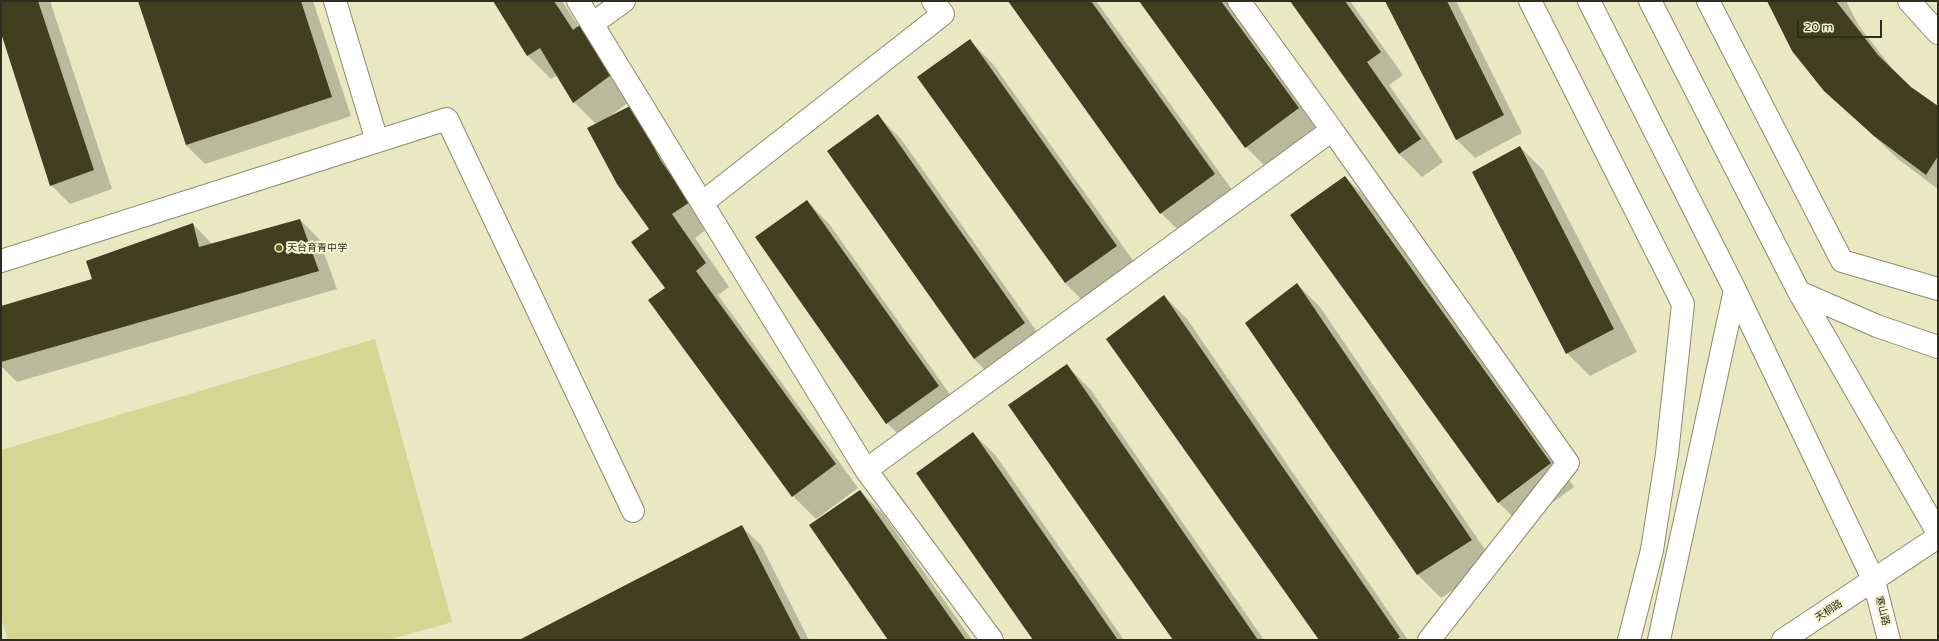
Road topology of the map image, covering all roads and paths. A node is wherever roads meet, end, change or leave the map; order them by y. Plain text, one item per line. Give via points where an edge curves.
1 (335, 1) edge
2 (578, 1) edge
3 (624, 1) edge
4 (933, 1) edge
5 (1239, 1) edge
6 (1530, 1) edge
7 (1589, 1) edge
8 (1650, 1) edge
9 (1708, 1) edge
10 (1909, 1) edge
11 (592, 24) junction
12 (1938, 33) edge
13 (1332, 130) junction
14 (377, 141) junction
15 (702, 203) junction
16 (1, 261) edge
17 (1938, 289) edge
18 (1734, 290) junction
19 (1799, 292) junction
20 (1938, 347) edge
21 (866, 470) junction
22 (633, 511) dead end
23 (1938, 533) edge
24 (1938, 537) edge
25 (1874, 581) junction
26 (992, 640) edge
27 (1429, 640) edge
28 (1629, 640) edge
29 (1659, 640) edge
30 (1783, 640) edge
31 (1889, 640) edge

1 - 14 main road
2 - 11 main road
3 - 11 main road
4 - 15 main road via 943,14
5 - 13 main road
6 - 28 main road via 1682,304 1667,454 1652,550
7 - 18 main road, 寒山路
8 - 19 main road
9 - 17 main road via 1842,261
10 - 12 main road
11 - 15 main road
13 - 21 main road
13 - 27 main road via 1568,463
14 - 16 main road
14 - 22 main road via 447,119
15 - 21 main road
18 - 25 main road, 寒山路
18 - 29 main road
19 - 20 main road via 1877,326
19 - 23 main road
21 - 26 main road
24 - 25 main road, 天桐路
25 - 30 main road, 天桐路
25 - 31 main road, 寒山路

